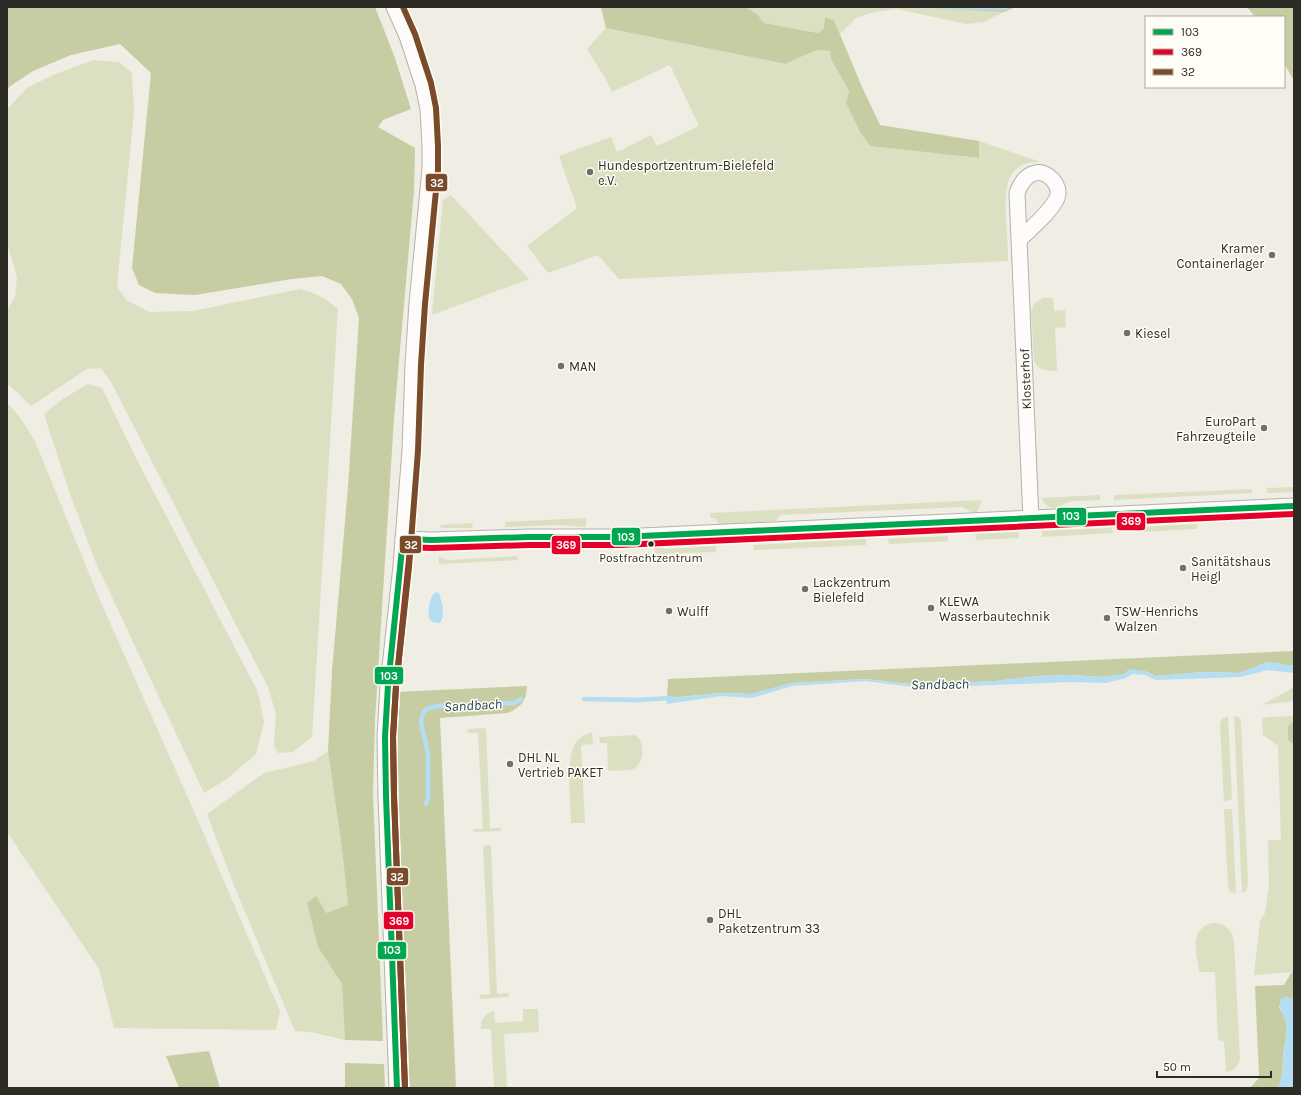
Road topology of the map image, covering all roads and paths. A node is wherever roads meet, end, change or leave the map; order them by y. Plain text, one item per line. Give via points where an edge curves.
1 (394, 7) edge
2 (1019, 240) dead end
3 (1294, 506) edge
4 (1031, 518) junction
5 (403, 539) junction
6 (397, 1088) edge

1 - 5 street via 407,36 423,85 428,109 430,146 417,303
2 - 4 street, Klosterhof
3 - 4 street
4 - 5 street via 620,537
5 - 6 street via 385,737

